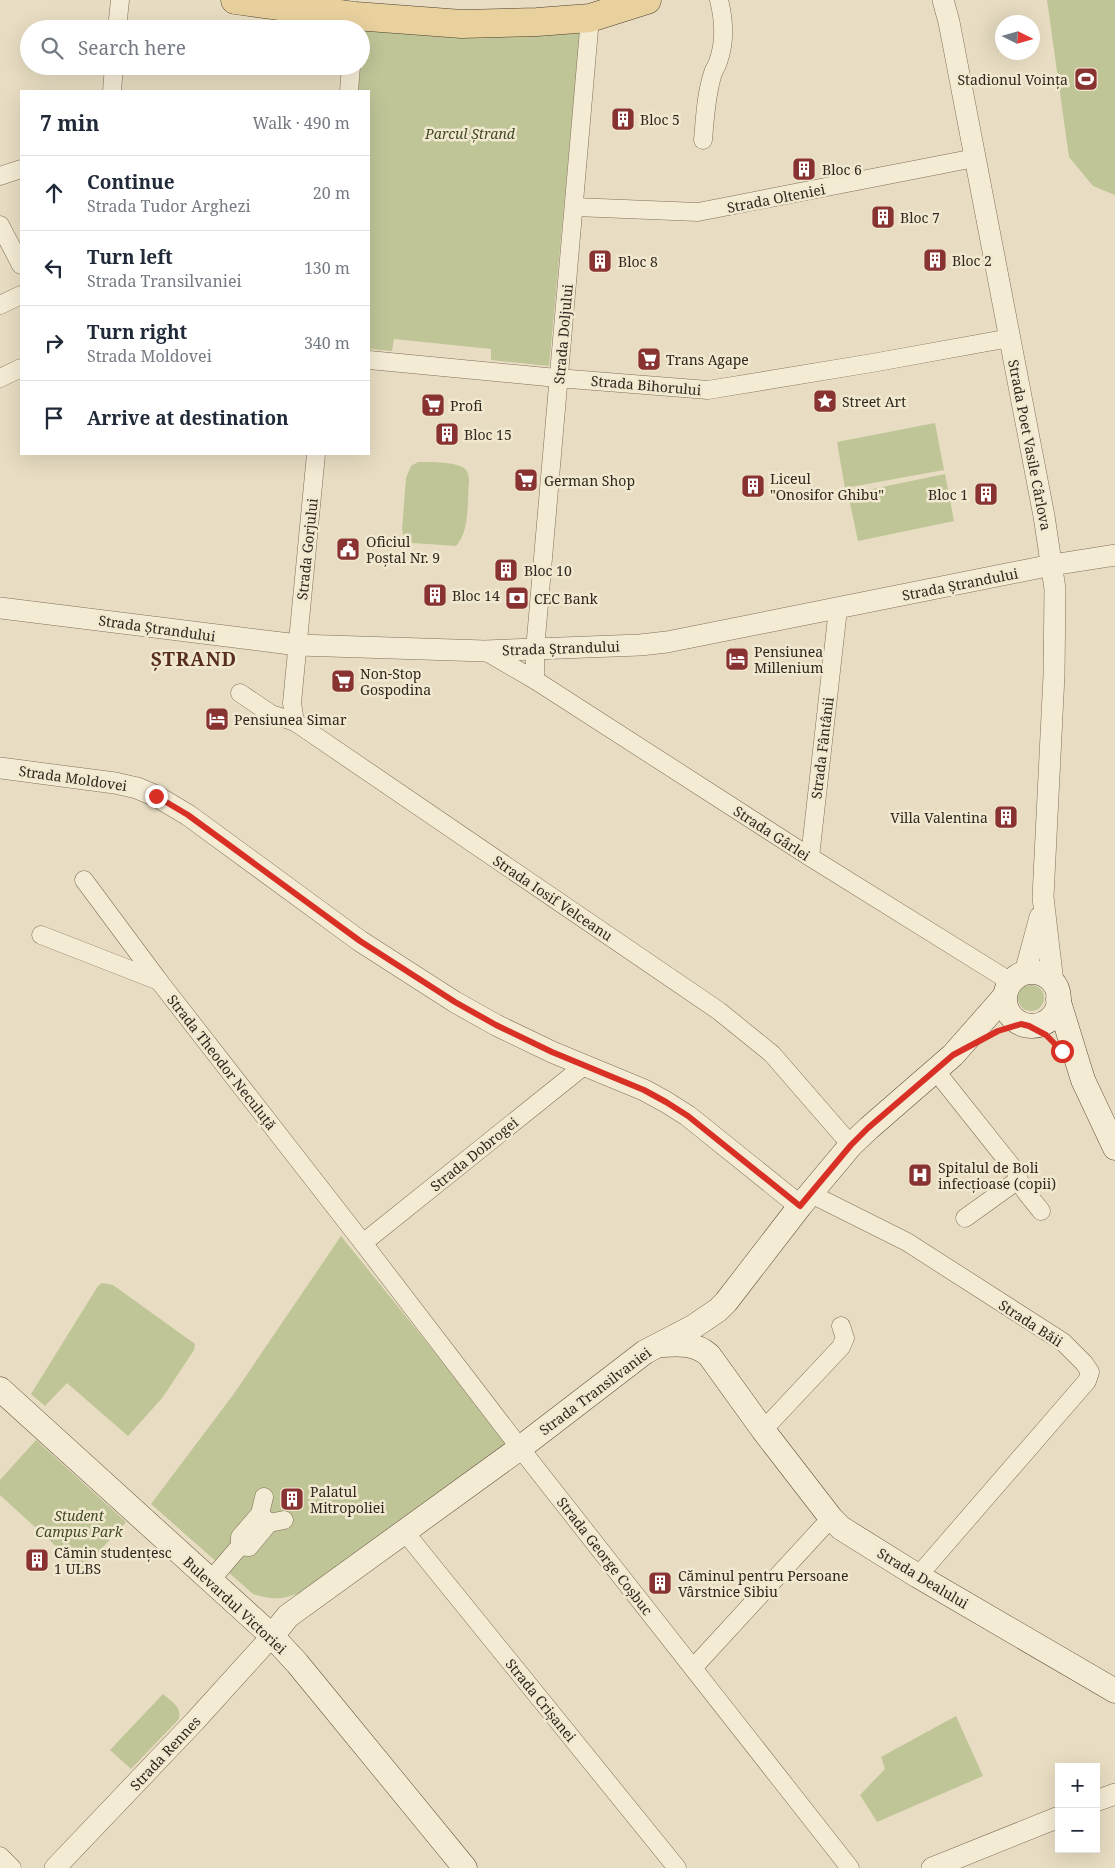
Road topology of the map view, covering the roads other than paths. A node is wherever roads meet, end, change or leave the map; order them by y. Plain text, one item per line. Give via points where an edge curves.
1 (120, 0) edge
2 (235, 0) edge
3 (647, 0) edge
4 (719, 0) edge
5 (943, 0) edge
6 (590, 18) junction
7 (118, 20) edge
8 (343, 20) edge
9 (370, 22) edge
10 (113, 75) edge
11 (350, 75) edge
12 (112, 90) edge
13 (349, 90) edge
14 (703, 140) dead end
15 (975, 158) junction
16 (20, 169) edge
17 (0, 176) edge
18 (575, 207) junction
19 (0, 225) edge
20 (20, 263) edge
21 (20, 295) edge
22 (0, 305) edge
23 (1010, 338) junction
24 (370, 360) edge
25 (20, 368) edge
26 (0, 378) edge
27 (560, 378) junction
28 (316, 455) edge
29 (1115, 555) edge
30 (1052, 565) junction
31 (0, 608) edge
32 (838, 608) junction
33 (298, 645) junction
34 (535, 650) junction
35 (485, 651) junction
36 (535, 680) junction
37 (240, 693) dead end
38 (294, 722) junction
39 (0, 768) edge
40 (810, 857) junction
41 (84, 880) dead end
42 (1043, 897) junction
43 (42, 935) dead end
44 (159, 981) junction
45 (1014, 984) junction
46 (1056, 991) junction
47 (1025, 1025) junction
48 (953, 1055) junction
49 (585, 1065) junction
50 (935, 1070) junction
51 (1083, 1080) junction
52 (851, 1145) junction
53 (1115, 1148) edge
54 (1018, 1180) junction
55 (806, 1200) junction
56 (1041, 1210) dead end
57 (965, 1218) dead end
58 (364, 1243) junction
59 (726, 1302) junction
60 (841, 1326) dead end
61 (657, 1345) junction
62 (710, 1356) junction
63 (0, 1389) edge
64 (763, 1430) junction
65 (520, 1448) junction
66 (269, 1514) dead end
67 (831, 1518) junction
68 (404, 1531) junction
69 (918, 1576) junction
70 (210, 1581) junction
71 (272, 1636) junction
72 (693, 1668) junction
73 (1115, 1691) edge
74 (1115, 1794) edge
75 (1100, 1800) edge
76 (1055, 1818) edge
77 (0, 1856) edge
78 (12, 1868) edge
79 (55, 1868) edge
80 (465, 1868) edge
81 (677, 1868) edge
82 (850, 1868) edge
83 (932, 1868) edge

1 - 7 street
2 - 8 main road
3 - 6 main road
4 - 14 street via 723,36 705,110
5 - 15 street, Strada Poet Vasile Cârlova
6 - 9 main road via 462,24
6 - 18 street, Strada Doljului
10 - 12 street
11 - 13 street
15 - 18 street, Strada Olteniei via 698,212
15 - 23 street, Strada Poet Vasile Cârlova
16 - 17 street
18 - 27 street, Strada Doljului
19 - 20 street
21 - 22 street
23 - 27 street, Strada Bihorului via 708,390
23 - 30 street, Strada Poet Vasile Cârlova
24 - 27 street, Strada Bihorului
25 - 26 street
27 - 34 street, Strada Doljului
28 - 33 street, Strada Gorjului
29 - 30 street, Strada Ștrandului
30 - 32 street, Strada Ștrandului
30 - 42 street, Strada Poet Vasile Cârlova via 1056,610
31 - 33 street, Strada Ștrandului
32 - 34 street, Strada Ștrandului via 667,642
32 - 40 street, Strada Fântânii
33 - 35 street, Strada Ștrandului
33 - 38 street via 292,703
34 - 35 street, Strada Ștrandului
34 - 36 street
35 - 36 street, Strada Gârlei
36 - 40 street, Strada Gârlei
37 - 38 street, Strada Iosif Velceanu via 271,714
38 - 52 street, Strada Iosif Velceanu via 735,1023 772,1054
39 - 49 street, Strada Moldovei via 115,783 156,796 188,815 405,971 496,1025
40 - 45 street, Strada Gârlei
41 - 44 street, Strada Theodor Neculuță
42 - 45 street, Strada Poet Vasile Cârlova via 1037,930
42 - 46 street, Strada Poet Vasile Cârlova
43 - 44 street
44 - 58 street, Strada Theodor Neculuță
45 - 46 main road via 1032,972 1047,977
45 - 47 main road via 1005,1005 1014,1019
45 - 48 main road, Strada Transilvaniei
46 - 47 main road via 1057,1008 1053,1016 1038,1025
46 - 51 main road
47 - 48 main road, Strada Transilvaniei via 998,1031
47 - 51 main road via 1055,1043
48 - 50 main road, Strada Transilvaniei
49 - 55 street, Strada Moldovei via 644,1090 688,1116
49 - 58 street, Strada Dobrogei
50 - 52 main road, Strada Transilvaniei
50 - 54 street via 1017,1172
51 - 53 main road
52 - 55 main road, Strada Transilvaniei
54 - 56 street
54 - 57 street
55 - 59 main road, Strada Transilvaniei
55 - 69 street, Strada Băii via 826,1203 906,1242 1063,1342 1090,1372 1087,1381
58 - 65 street, Strada George Coșbuc
59 - 61 main road, Strada Transilvaniei via 706,1319
59 - 62 main road
60 - 64 street via 845,1338 841,1347
61 - 62 main road, Strada Dealului via 693,1345
61 - 65 main road, Strada Transilvaniei
62 - 64 main road, Strada Dealului
63 - 70 main road, Bulevardul Victoriei
64 - 67 main road, Strada Dealului
65 - 68 main road, Strada Transilvaniei
65 - 72 street, Strada George Coșbuc
66 - 70 street via 240,1536 240,1546
67 - 69 main road, Strada Dealului via 841,1528
67 - 72 street
68 - 71 main road, Strada Transilvaniei via 288,1616
68 - 81 street, Strada Crișanei
69 - 73 main road, Strada Dealului
70 - 71 main road, Bulevardul Victoriei
71 - 79 street, Strada Rennes
71 - 80 main road, Bulevardul Victoriei
72 - 82 street, Strada George Coșbuc
74 - 75 street
76 - 83 street
77 - 78 street

